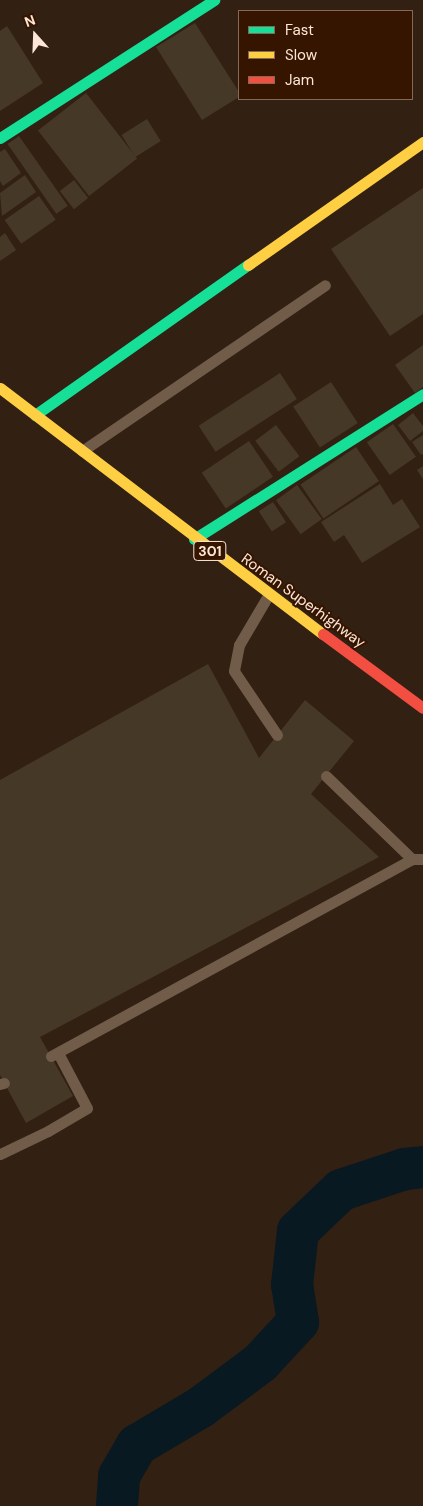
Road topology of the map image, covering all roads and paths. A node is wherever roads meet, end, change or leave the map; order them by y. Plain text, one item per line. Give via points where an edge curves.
1 (214, 0) edge
2 (0, 138) edge
3 (423, 142) edge
4 (325, 285) dead end
5 (0, 388) edge
6 (423, 394) edge
7 (35, 415) junction
8 (80, 452) junction
9 (194, 539) junction
10 (268, 594) junction
11 (423, 708) edge
12 (277, 735) dead end
13 (326, 776) dead end
14 (417, 859) edge
15 (0, 1154) edge

1 - 2 street
3 - 7 street
4 - 8 lane
5 - 7 street, Roman Superhighway / 301
6 - 9 street
7 - 8 street, Roman Superhighway / 301
8 - 9 street, Roman Superhighway / 301
9 - 10 street, Roman Superhighway / 301
10 - 11 street, Roman Superhighway / 301
10 - 12 lane via 239,645 234,672
13 - 14 lane
14 - 15 lane via 54,1054 87,1108 48,1132

